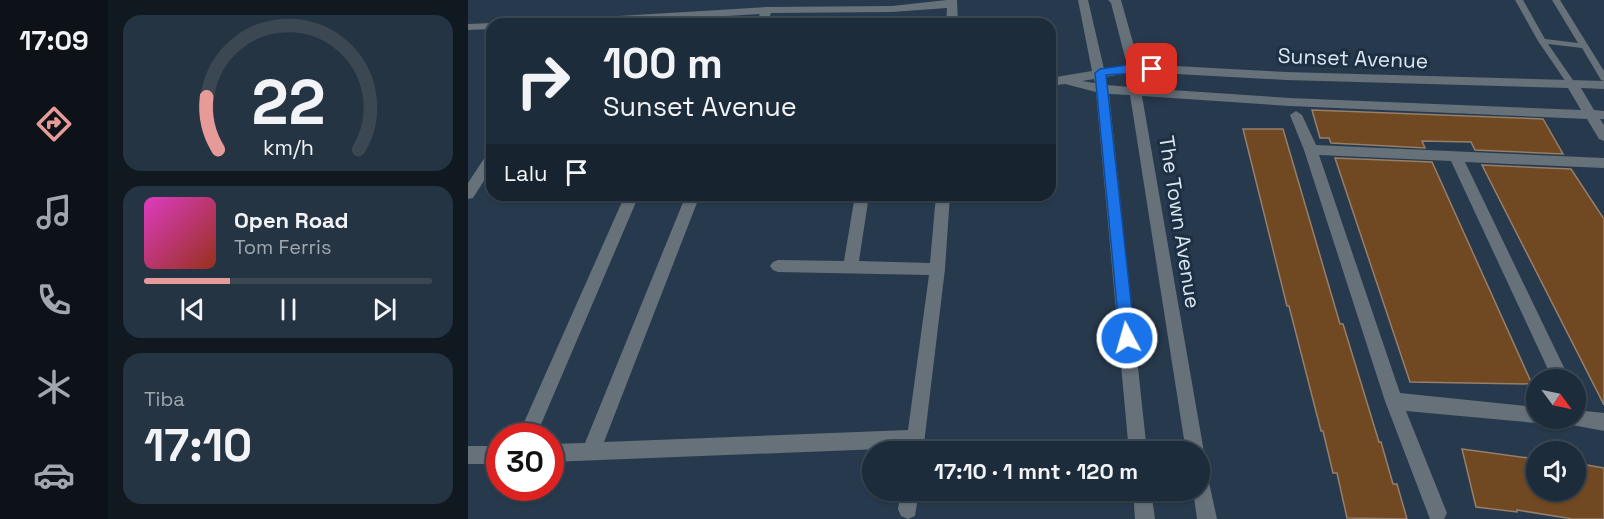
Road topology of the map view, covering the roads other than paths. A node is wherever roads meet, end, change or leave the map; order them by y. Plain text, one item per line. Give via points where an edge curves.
1 (1083, 0) edge
2 (1114, 0) edge
3 (1519, 0) edge
4 (1556, 0) edge
5 (952, 2) edge
6 (892, 9) junction
7 (767, 10) junction
8 (715, 18) edge
9 (764, 18) edge
10 (890, 18) edge
11 (952, 18) edge
12 (486, 26) edge
13 (468, 27) edge
14 (1542, 41) junction
15 (1583, 46) junction
16 (1134, 68) junction
17 (1100, 73) junction
18 (1604, 78) edge
19 (1064, 81) junction
20 (1056, 82) edge
21 (1571, 83) junction
22 (1604, 85) edge
23 (1102, 89) junction
24 (1135, 90) junction
25 (1296, 115) dead end
26 (1597, 115) edge
27 (1604, 136) edge
28 (1311, 150) junction
29 (1456, 157) junction
30 (486, 166) edge
31 (1602, 167) edge
32 (468, 194) edge
33 (629, 201) edge
34 (691, 201) edge
35 (861, 201) edge
36 (943, 201) edge
37 (778, 266) dead end
38 (850, 268) junction
39 (937, 269) junction
40 (1557, 369) edge
41 (1394, 401) junction
42 (1526, 414) edge
43 (1586, 418) edge
44 (1604, 422) edge
45 (533, 423) edge
46 (915, 441) edge
47 (1137, 441) edge
48 (1193, 441) edge
49 (862, 446) edge
50 (591, 452) junction
51 (564, 453) edge
52 (468, 455) edge
53 (486, 455) edge
54 (1143, 501) edge
55 (1204, 501) edge
56 (1437, 513) dead end
57 (1145, 519) edge
58 (1207, 519) edge

1 - 17 street
2 - 16 street, The Town Avenue
3 - 14 lane
4 - 15 lane
5 - 6 street
5 - 11 street
6 - 7 street
6 - 10 street
7 - 8 street
7 - 9 street
12 - 13 street
14 - 15 lane
14 - 21 lane
15 - 18 lane
16 - 17 street, Sunset Avenue
16 - 21 street, Sunset Avenue via 1510,84
16 - 24 street, The Town Avenue
17 - 19 street, Sunset Avenue
17 - 23 street
19 - 20 street
19 - 23 street
21 - 22 street, Sunset Avenue
21 - 26 street
23 - 24 street
23 - 47 street
24 - 26 street via 1290,102
24 - 48 street, The Town Avenue
25 - 28 street
26 - 27 street
28 - 29 street
28 - 41 street
29 - 31 street
29 - 40 street
30 - 32 street
33 - 45 street
34 - 50 street
35 - 38 street
36 - 39 street
37 - 38 street
38 - 39 street
39 - 46 street
41 - 42 street
41 - 56 street
43 - 44 street
49 - 50 street
50 - 51 street
52 - 53 street
54 - 57 street
55 - 58 street

